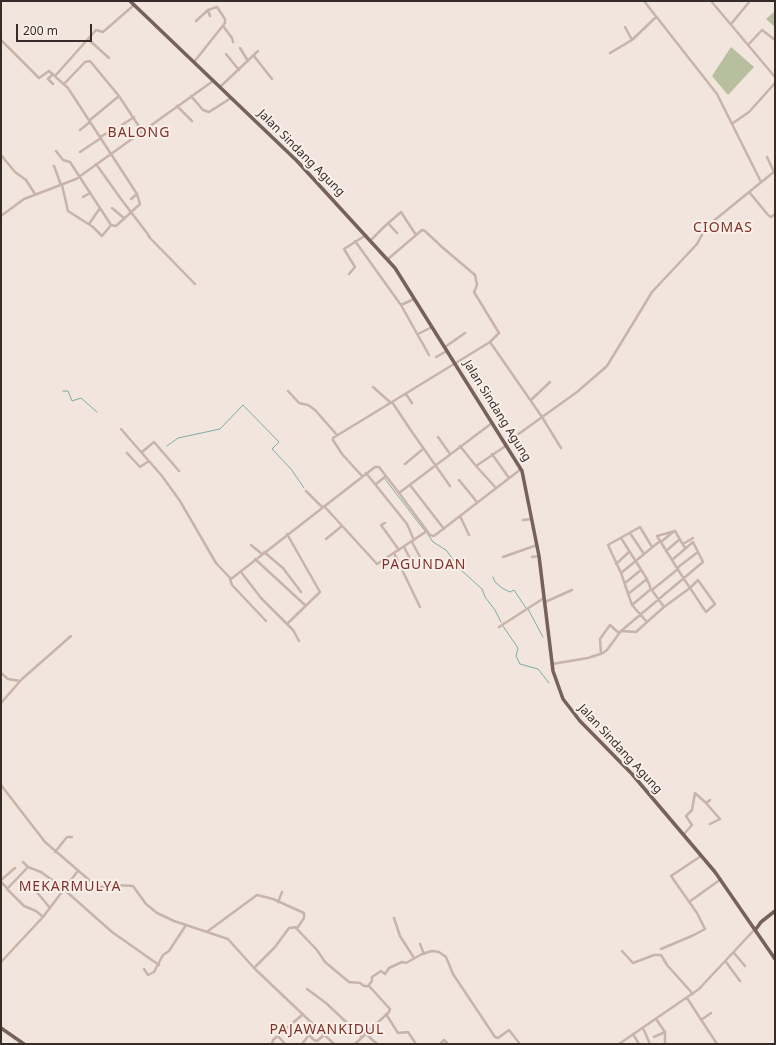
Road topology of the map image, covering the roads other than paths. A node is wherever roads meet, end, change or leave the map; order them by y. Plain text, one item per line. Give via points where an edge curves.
1 (130, 1) edge
2 (644, 1) edge
3 (711, 1) edge
4 (750, 1) edge
5 (134, 5) junction
6 (208, 10) junction
7 (210, 16) dead end
8 (656, 17) junction
9 (196, 21) dead end
10 (731, 24) junction
11 (223, 26) junction
12 (625, 27) dead end
13 (88, 39) junction
14 (1, 40) edge
15 (632, 40) junction
16 (775, 40) edge
17 (233, 42) dead end
18 (748, 45) junction
19 (240, 48) dead end
20 (258, 51) dead end
21 (610, 53) dead end
22 (226, 54) dead end
23 (254, 56) junction
24 (109, 58) dead end
25 (248, 61) junction
26 (194, 62) junction
27 (239, 70) junction
28 (54, 75) junction
29 (775, 77) edge
30 (272, 79) dead end
31 (212, 81) junction
32 (775, 83) edge
33 (53, 84) dead end
34 (64, 84) junction
35 (220, 87) junction
36 (119, 96) junction
37 (191, 96) junction
38 (231, 98) junction
39 (177, 106) junction
40 (134, 117) junction
41 (90, 121) junction
42 (192, 121) dead end
43 (733, 123) junction
44 (122, 125) dead end
45 (80, 130) dead end
46 (142, 131) junction
47 (109, 132) dead end
48 (100, 138) junction
49 (56, 151) dead end
50 (80, 152) dead end
51 (111, 154) junction
52 (1, 155) edge
53 (767, 157) dead end
54 (96, 164) junction
55 (54, 166) dead end
56 (775, 171) edge
57 (80, 176) junction
58 (761, 182) junction
59 (62, 185) junction
60 (90, 192) junction
61 (749, 192) junction
62 (35, 194) junction
63 (137, 194) junction
64 (83, 197) dead end
65 (131, 199) dead end
66 (100, 208) junction
67 (112, 208) dead end
68 (130, 212) junction
69 (775, 214) edge
70 (1, 216) edge
71 (124, 218) junction
72 (388, 223) junction
73 (89, 224) junction
74 (111, 225) junction
75 (397, 233) dead end
76 (366, 235) junction
77 (416, 235) junction
78 (371, 240) junction
79 (355, 241) junction
80 (388, 259) junction
81 (349, 274) dead end
82 (195, 284) dead end
83 (414, 299) junction
84 (401, 305) junction
85 (432, 327) junction
86 (465, 333) dead end
87 (418, 334) junction
88 (490, 342) junction
89 (445, 347) junction
90 (447, 351) junction
91 (429, 355) dead end
92 (436, 357) dead end
93 (455, 364) junction
94 (550, 382) dead end
95 (373, 387) dead end
96 (288, 391) dead end
97 (406, 394) junction
98 (531, 400) junction
99 (392, 402) junction
100 (412, 403) dead end
101 (542, 417) junction
102 (492, 422) junction
103 (121, 429) dead end
104 (337, 435) junction
105 (438, 437) dead end
106 (507, 444) junction
107 (460, 446) junction
108 (561, 448) dead end
109 (423, 449) junction
110 (127, 452) dead end
111 (142, 452) junction
112 (450, 454) junction
113 (492, 454) junction
114 (149, 461) junction
115 (405, 464) dead end
116 (435, 466) junction
117 (476, 466) junction
118 (521, 469) junction
119 (179, 471) dead end
120 (366, 473) junction
121 (362, 476) junction
122 (385, 476) junction
123 (509, 478) junction
124 (459, 480) dead end
125 (376, 484) junction
126 (410, 485) junction
127 (450, 486) dead end
128 (496, 488) junction
129 (306, 491) dead end
130 (399, 494) junction
131 (477, 502) junction
132 (323, 507) junction
133 (460, 516) junction
134 (532, 519) junction
135 (522, 520) dead end
136 (385, 522) dead end
137 (342, 526) junction
138 (444, 529) junction
139 (427, 531) junction
140 (675, 531) junction
141 (630, 533) junction
142 (287, 534) junction
143 (469, 535) dead end
144 (621, 538) junction
145 (692, 538) dead end
146 (326, 539) dead end
147 (680, 539) junction
148 (413, 541) junction
149 (661, 541) junction
150 (683, 544) junction
151 (251, 545) dead end
152 (537, 545) junction
153 (404, 547) junction
154 (652, 547) junction
155 (686, 548) junction
156 (399, 550) junction
157 (666, 551) junction
158 (629, 552) junction
159 (698, 552) junction
160 (263, 553) junction
161 (394, 553) junction
162 (644, 554) junction
163 (539, 556) junction
164 (420, 557) dead end
165 (503, 557) dead end
166 (532, 557) dead end
167 (255, 559) junction
168 (672, 560) junction
169 (634, 561) junction
170 (616, 564) junction
171 (414, 566) dead end
172 (678, 569) junction
173 (641, 570) junction
174 (241, 572) junction
175 (621, 573) junction
176 (230, 578) junction
177 (647, 579) junction
178 (684, 579) junction
179 (624, 583) junction
180 (690, 588) junction
181 (572, 590) dead end
182 (651, 590) junction
183 (301, 592) dead end
184 (628, 594) junction
185 (659, 599) junction
186 (545, 600) junction
187 (632, 605) junction
188 (306, 606) junction
189 (420, 606) dead end
190 (664, 607) junction
191 (640, 614) junction
192 (266, 621) dead end
193 (647, 622) junction
194 (287, 624) junction
195 (499, 627) dead end
196 (620, 632) junction
197 (71, 636) dead end
198 (298, 641) dead end
199 (601, 654) junction
200 (552, 664) junction
201 (1, 673) edge
202 (20, 681) junction
203 (1, 703) edge
204 (1, 785) edge
205 (710, 800) dead end
206 (706, 803) junction
207 (710, 824) dead end
208 (684, 834) junction
209 (72, 837) dead end
210 (55, 852) junction
211 (702, 855) junction
212 (23, 862) dead end
213 (28, 867) junction
214 (15, 868) dead end
215 (78, 872) junction
216 (721, 879) junction
217 (1, 881) edge
218 (31, 885) dead end
219 (7, 888) junction
220 (64, 890) junction
221 (282, 892) dead end
222 (278, 902) junction
223 (689, 902) junction
224 (50, 908) junction
225 (775, 911) edge
226 (43, 917) junction
227 (394, 918) dead end
228 (751, 922) junction
229 (761, 922) junction
230 (186, 925) junction
231 (296, 928) junction
232 (756, 929) junction
233 (208, 931) junction
234 (420, 944) dead end
235 (661, 949) dead end
236 (622, 951) dead end
237 (734, 953) junction
238 (424, 954) junction
239 (414, 958) junction
240 (775, 959) edge
241 (1, 962) edge
242 (726, 962) junction
243 (159, 965) junction
244 (745, 966) dead end
245 (254, 968) junction
246 (144, 969) dead end
247 (740, 982) dead end
248 (368, 986) junction
249 (307, 989) dead end
250 (693, 994) junction
251 (687, 998) junction
252 (711, 1013) dead end
253 (386, 1014) junction
254 (302, 1015) junction
255 (656, 1018) junction
256 (701, 1020) junction
257 (315, 1027) junction
258 (1, 1028) edge
259 (643, 1028) junction
260 (665, 1032) junction
261 (365, 1033) junction
262 (309, 1034) junction
263 (633, 1034) junction
264 (324, 1035) junction
265 (278, 1036) junction
266 (362, 1037) junction
267 (654, 1037) dead end
268 (624, 1042) edge
269 (24, 1044) edge
270 (272, 1044) edge
271 (285, 1044) edge
272 (302, 1044) edge
273 (334, 1044) edge
274 (355, 1044) edge
275 (378, 1044) edge
276 (416, 1044) edge
277 (440, 1044) edge
278 (448, 1044) edge
279 (520, 1044) edge
280 (618, 1044) edge
281 (639, 1044) edge
282 (650, 1044) edge
283 (665, 1044) edge
284 (717, 1044) edge

1 - 5 main road, Jalan Sindang Agung
2 - 8 street
3 - 10 street
4 - 10 street
5 - 13 street via 103,32 97,30
5 - 26 main road, Jalan Sindang Agung
6 - 7 street
6 - 9 street
6 - 11 street via 217,7 225,19
8 - 15 street
8 - 43 street via 717,94
10 - 18 street
11 - 17 street
11 - 26 street
12 - 15 street
13 - 24 street
13 - 28 street
14 - 28 street via 39,78 49,71
15 - 21 street
16 - 18 street via 762,30
18 - 29 street
19 - 25 street
20 - 23 street
22 - 27 street
23 - 25 street
23 - 30 street
25 - 27 street
26 - 31 main road, Jalan Sindang Agung
27 - 35 street
28 - 33 street via 48,79
28 - 34 street
31 - 35 main road, Jalan Sindang Agung
31 - 37 street
32 - 43 street via 749,112
34 - 36 street via 88,61
34 - 41 street
35 - 38 main road, Jalan Sindang Agung
36 - 40 street
36 - 41 street
37 - 38 street via 203,110 209,112
37 - 39 street
38 - 76 main road, Jalan Sindang Agung via 297,161
39 - 42 street via 185,117
39 - 46 street
40 - 44 street
40 - 46 street
41 - 45 street
41 - 48 street
43 - 58 street
46 - 51 street
47 - 48 street
48 - 50 street
48 - 51 street
49 - 57 street via 63,160 69,161
51 - 54 street
51 - 63 street
52 - 62 street via 14,172 26,180
53 - 56 street
54 - 57 street
54 - 68 street
55 - 59 street
56 - 58 street
57 - 59 street
57 - 60 street
58 - 61 street
59 - 62 street
59 - 73 street via 68,211
60 - 64 street
60 - 66 street
61 - 69 street via 770,217
61 - 101 street via 707,226 697,244 652,292 613,358 592,380
62 - 70 street
63 - 65 street
63 - 68 street via 140,203
66 - 73 street
66 - 74 street
67 - 71 street
68 - 71 street
68 - 82 street via 151,240
71 - 74 street via 116,226
72 - 75 street
72 - 77 street via 401,213
72 - 78 street
73 - 74 street via 102,236
76 - 78 main road, Jalan Sindang Agung
76 - 79 street
77 - 80 street
77 - 88 street via 422,230 425,231 437,244 476,275 474,292 499,333
78 - 80 main road, Jalan Sindang Agung
79 - 81 street via 344,249 355,267
79 - 84 street
80 - 83 main road, Jalan Sindang Agung
83 - 84 street
83 - 85 main road, Jalan Sindang Agung
84 - 87 street
85 - 87 street
85 - 89 main road, Jalan Sindang Agung
86 - 89 street
87 - 91 street
88 - 93 street
88 - 98 street
89 - 90 main road, Jalan Sindang Agung
90 - 92 street
90 - 93 main road, Jalan Sindang Agung
93 - 97 street
93 - 102 main road, Jalan Sindang Agung
94 - 98 street
95 - 99 street
96 - 104 street via 299,403 315,410
97 - 99 street
97 - 100 street
98 - 101 street
99 - 104 street
99 - 109 street
101 - 106 street
101 - 108 street
102 - 106 main road, Jalan Sindang Agung
102 - 107 street
103 - 111 street
104 - 121 street via 333,440
105 - 112 street
106 - 113 street
106 - 118 main road, Jalan Sindang Agung
107 - 112 street
107 - 117 street
109 - 115 street
109 - 116 street
110 - 114 street via 140,467
111 - 114 street
111 - 119 street via 154,442
112 - 116 street
113 - 117 street
113 - 123 street
114 - 176 street via 180,501 216,563
116 - 126 street
116 - 127 street
117 - 128 street
118 - 123 street
118 - 134 main road, Jalan Sindang Agung
120 - 121 street
120 - 122 street via 377,466
120 - 125 street
121 - 132 street
122 - 125 street
122 - 130 street
123 - 128 street
124 - 131 street
125 - 148 street via 407,524
126 - 130 street
126 - 138 street
128 - 131 street
129 - 132 street
130 - 139 street
131 - 133 street
132 - 137 street
132 - 142 street
133 - 138 street
133 - 143 street
134 - 135 street
134 - 152 main road, Jalan Sindang Agung
136 - 156 street via 381,525
137 - 146 street
137 - 161 street via 377,564
138 - 139 street via 434,536
139 - 148 street
140 - 147 street
140 - 149 street
140 - 149 street via 657,536
141 - 144 street
141 - 154 street via 640,527
141 - 162 street
142 - 160 street
142 - 188 street via 320,591
144 - 158 street
144 - 170 street via 608,545
145 - 150 street
147 - 150 street
147 - 157 street
148 - 153 street
148 - 164 street
149 - 154 street
149 - 157 street
150 - 155 street
151 - 160 street
152 - 163 main road, Jalan Sindang Agung
152 - 165 street
153 - 156 street
153 - 171 street
154 - 162 street
155 - 159 street via 693,542
155 - 168 street
156 - 161 street
157 - 168 street
158 - 169 street
158 - 170 street
159 - 172 street
159 - 178 street via 703,562
160 - 167 street
160 - 183 street via 283,568
161 - 189 street
162 - 169 street
163 - 166 street
163 - 186 main road, Jalan Sindang Agung
167 - 174 street
167 - 188 street
168 - 172 street
169 - 173 street
169 - 175 street
170 - 175 street
172 - 178 street
172 - 182 street
173 - 177 street
173 - 179 street
174 - 176 street
174 - 194 street via 261,598
175 - 179 street
176 - 192 street via 232,584
177 - 182 street
177 - 184 street
178 - 180 street
178 - 185 street
179 - 184 street
180 - 180 street via 706,612 715,604 698,580
180 - 190 street
181 - 186 street
182 - 185 street
182 - 187 street
184 - 187 street
185 - 190 street
185 - 191 street
186 - 195 street
186 - 200 main road, Jalan Sindang Agung
187 - 191 street
188 - 194 street
190 - 193 street
191 - 193 street
191 - 196 street
193 - 196 street via 636,632
194 - 198 street
196 - 199 street via 608,650
196 - 199 street via 610,625 600,639
197 - 202 street
199 - 200 street
200 - 208 main road, Jalan Sindang Agung via 557,686 569,708 632,774
201 - 202 street via 8,679
202 - 203 street
204 - 210 street via 33,828
205 - 206 street
206 - 207 street via 720,819
206 - 208 street via 695,793 692,810 686,816 692,825
208 - 211 main road, Jalan Sindang Agung
209 - 210 street via 68,836
210 - 215 street
211 - 216 main road, Jalan Sindang Agung
211 - 223 street via 671,876
212 - 213 street
213 - 219 street
213 - 220 street via 45,874
214 - 217 street
215 - 220 street
215 - 230 street via 99,887 114,884 133,886 152,910
216 - 223 street
216 - 228 main road, Jalan Sindang Agung
217 - 219 street
218 - 224 street
219 - 226 street via 24,906
220 - 224 street
220 - 243 street via 112,932
221 - 222 street
222 - 231 street via 304,913 304,918
222 - 233 street via 257,895
223 - 235 street via 705,929
224 - 226 street
225 - 229 main road
226 - 241 street
227 - 239 street via 400,936
228 - 229 main road
228 - 232 main road, Jalan Sindang Agung
229 - 232 main road
230 - 233 street
230 - 243 street
231 - 245 street via 290,928
231 - 248 street via 325,962 345,979
232 - 237 street
232 - 240 main road, Jalan Sindang Agung
233 - 245 street via 228,939
234 - 238 street
236 - 250 street via 633,963 660,955
237 - 242 street
237 - 244 street
238 - 239 street
238 - 279 street via 436,951 446,957 453,974 495,1037 498,1038 509,1030
239 - 248 street via 389,968 385,974 381,971 372,977
242 - 247 street
242 - 250 street
243 - 246 street via 150,975
245 - 254 street
248 - 253 street via 390,1009
249 - 266 street
250 - 251 street
251 - 255 street
251 - 256 street
252 - 256 street
253 - 261 street
253 - 276 street via 398,1033 407,1031
254 - 257 street
254 - 265 street
255 - 259 street
255 - 260 street
256 - 284 street
257 - 262 street
257 - 264 street
258 - 269 main road
259 - 263 street
259 - 282 street
260 - 267 street
260 - 283 street
261 - 266 street
261 - 275 street
262 - 264 street via 316,1041
262 - 272 street
263 - 268 street
263 - 281 street
264 - 273 street
265 - 270 street
265 - 271 street
266 - 274 street
268 - 280 street
277 - 278 street via 444,1040

